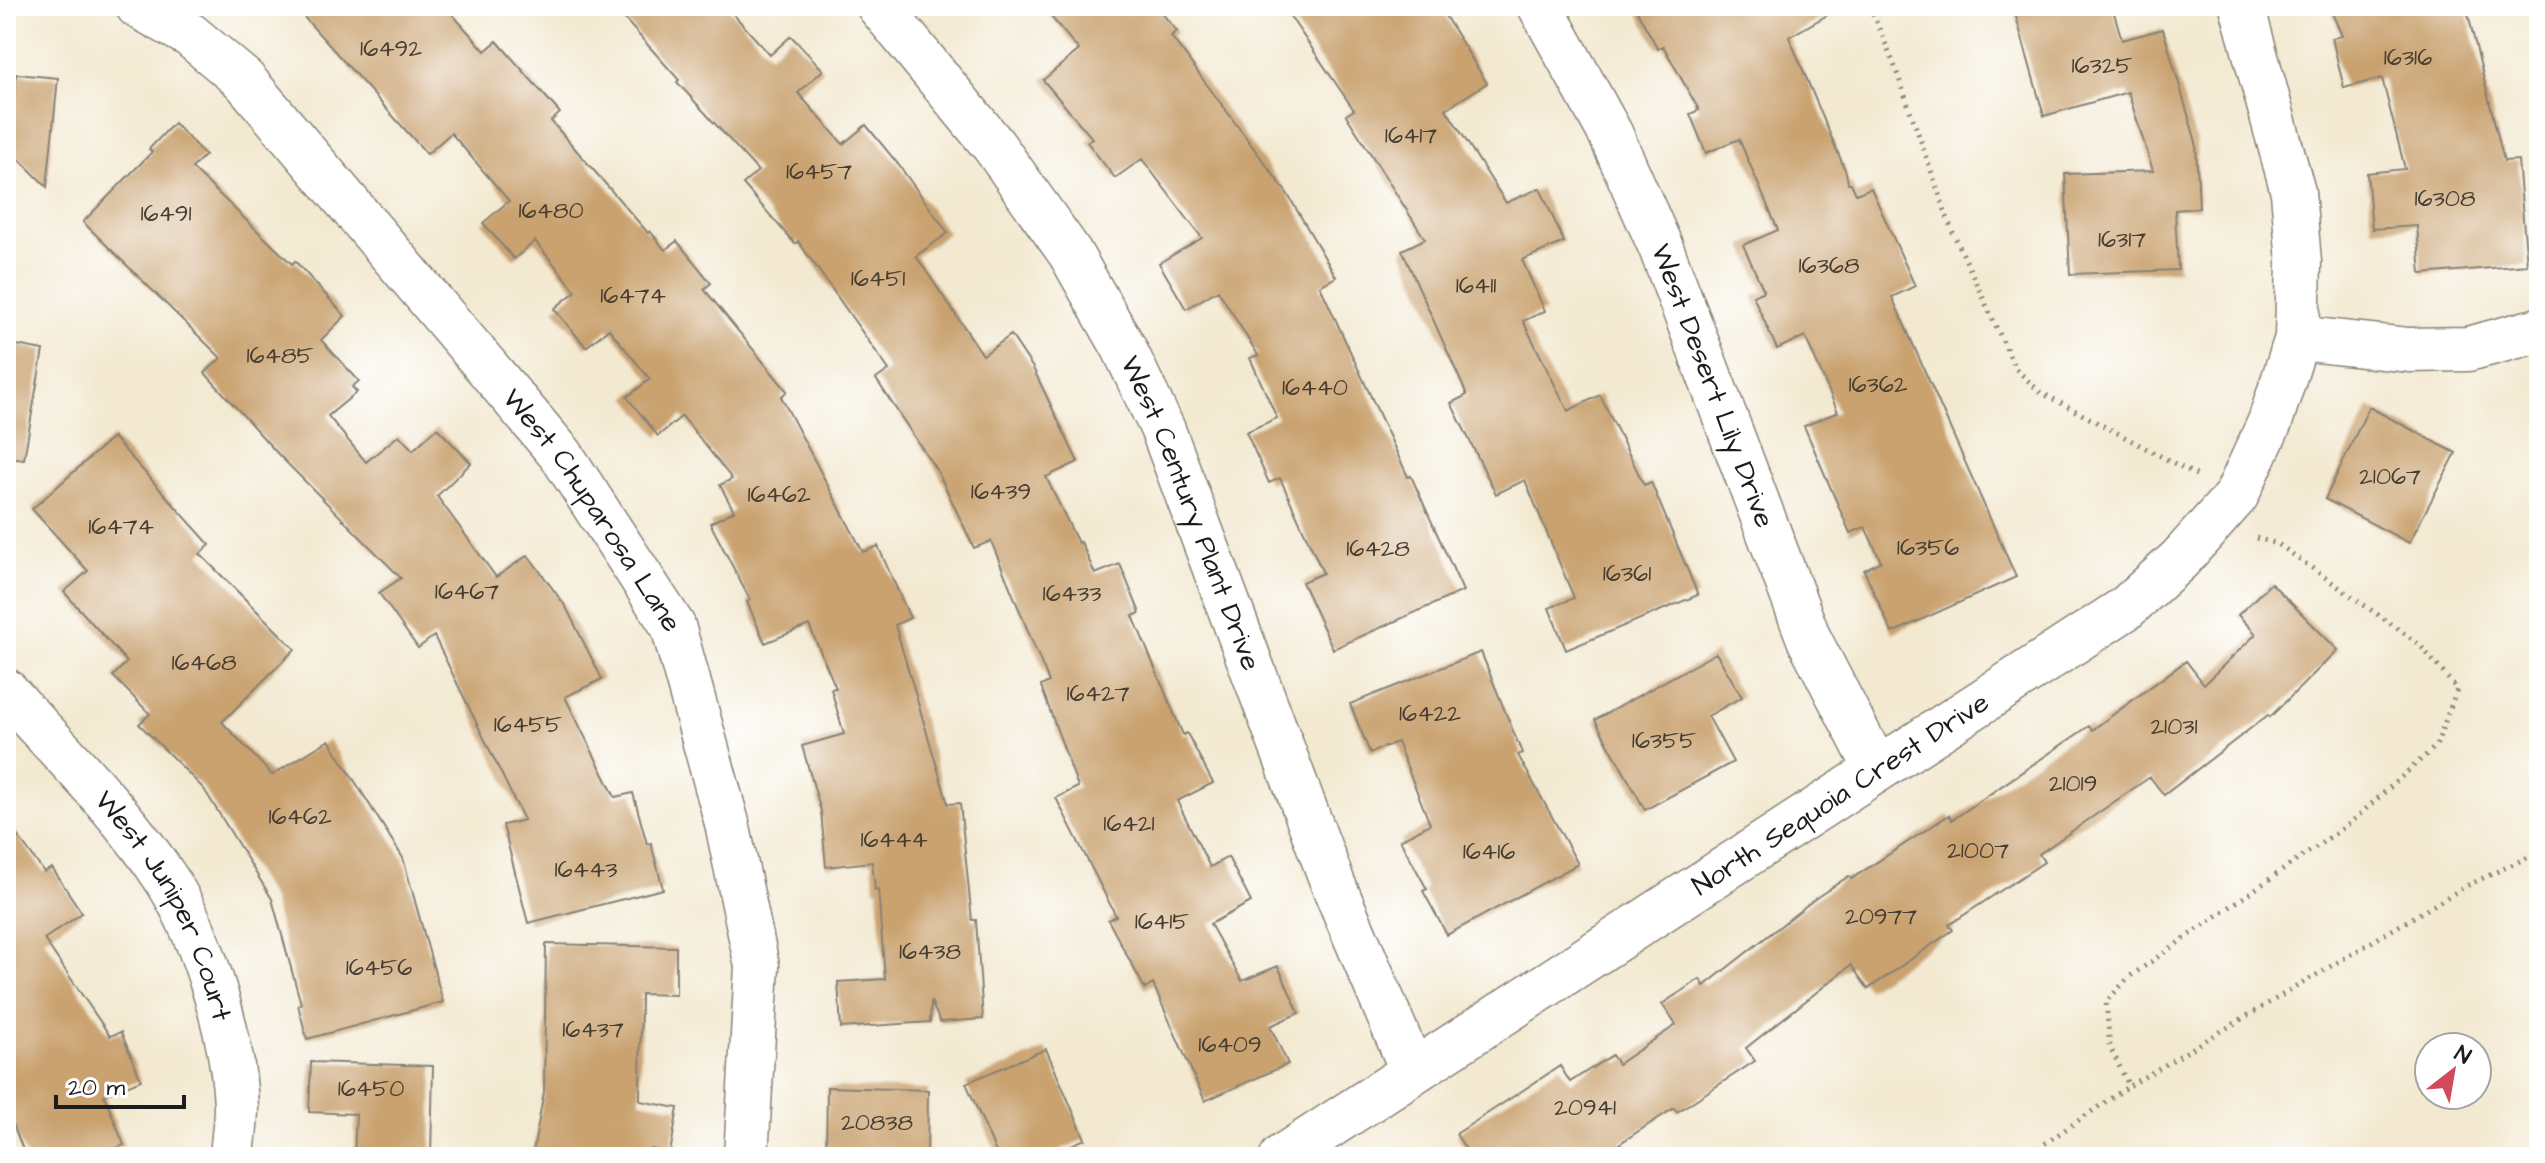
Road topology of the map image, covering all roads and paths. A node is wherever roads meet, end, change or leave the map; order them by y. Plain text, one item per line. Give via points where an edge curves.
1 (138, 6) edge
2 (879, 6) edge
3 (1540, 6) edge
4 (1870, 6) edge
5 (2242, 6) edge
6 (2539, 330) edge
7 (2297, 338) junction
8 (2236, 496) junction
9 (6, 691) edge
10 (1876, 768) junction
11 (2539, 852) edge
12 (1412, 1070) junction
13 (2129, 1086) junction
14 (232, 1157) edge
15 (746, 1157) edge
16 (1282, 1157) edge
17 (2025, 1157) edge

1 - 15 street, West Chuparosa Lane via 190,35 244,80 562,456 673,626 727,823 757,966
2 - 12 street, West Century Plant Drive via 994,146 1070,253 1124,348 1163,430 1333,884
3 - 10 street, West Desert Lily Drive via 1617,147 1661,248 1809,639
4 - 8 path via 1951,228 2015,368 2040,392
5 - 7 street, North Sequoia Crest Drive via 2293,192 2299,262
6 - 7 street via 2468,349 2409,350
7 - 8 street, North Sequoia Crest Drive via 2270,422
8 - 10 street, North Sequoia Crest Drive via 2180,559 2126,608
8 - 13 path via 2263,510 2244,535 2278,544 2419,644 2457,689 2436,746 2414,767 2349,824 2129,977 2106,1002 2110,1047
9 - 14 street, West Juniper Court via 131,831 169,884 200,950 225,1025 236,1108
10 - 12 street, North Sequoia Crest Drive
11 - 13 path via 2466,886
12 - 16 street, North Sequoia Crest Drive
13 - 17 path

